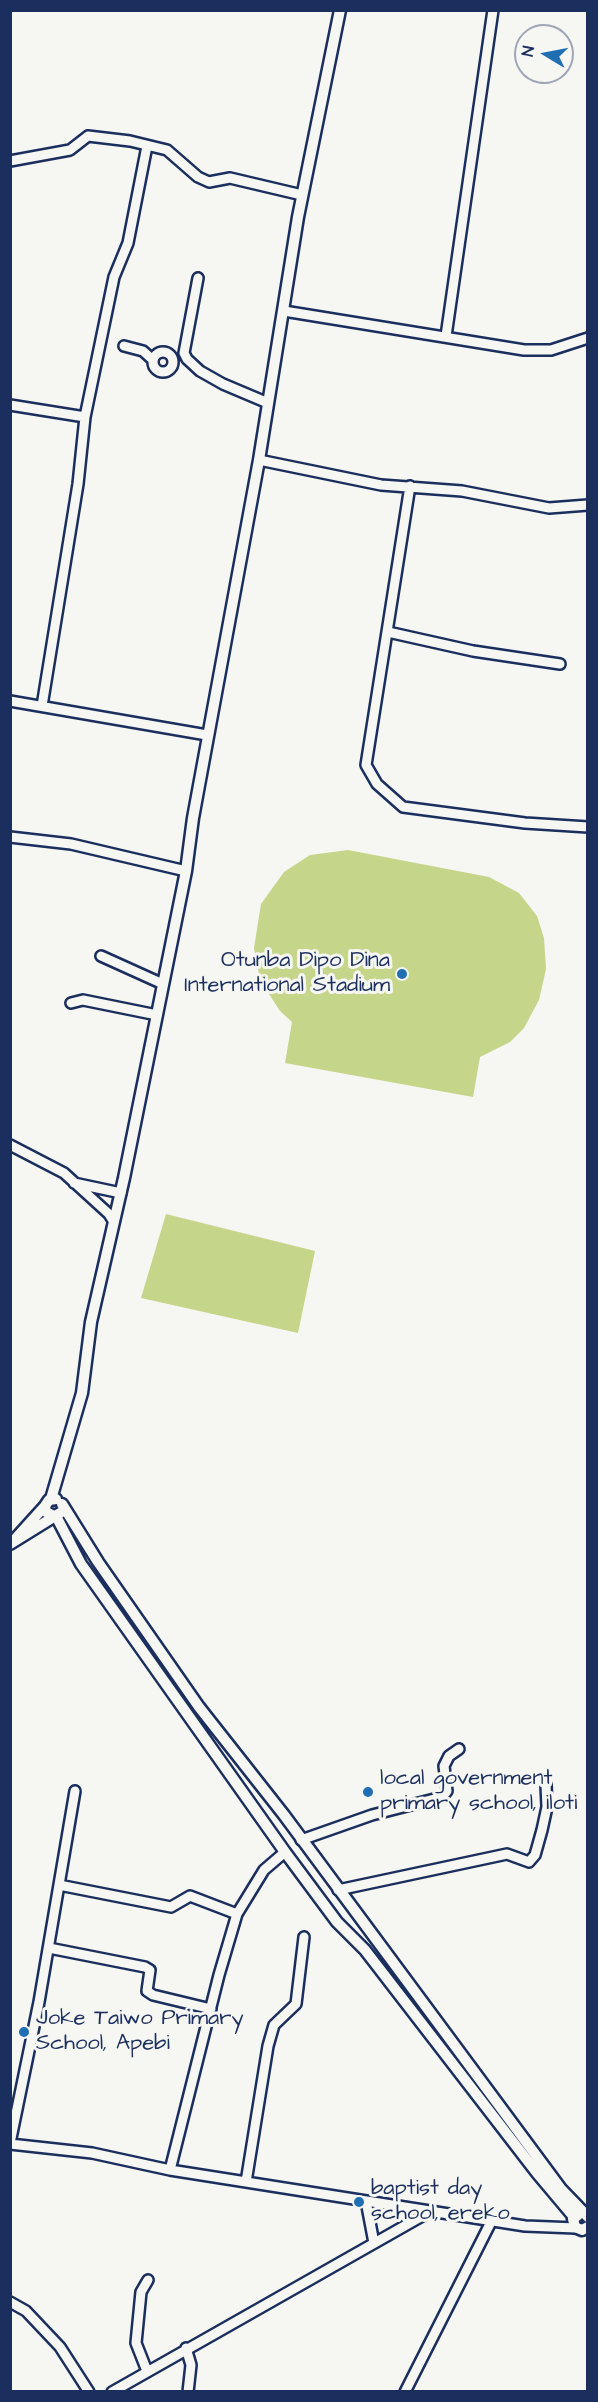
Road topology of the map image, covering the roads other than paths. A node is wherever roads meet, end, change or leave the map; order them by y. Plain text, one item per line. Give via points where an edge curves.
1 (340, 10) edge
2 (493, 10) edge
3 (147, 146) junction
4 (10, 161) edge
5 (302, 195) junction
6 (198, 278) dead end
7 (284, 311) junction
8 (447, 336) junction
9 (588, 338) edge
10 (124, 346) dead end
11 (183, 353) junction
12 (173, 359) junction
13 (153, 360) junction
14 (268, 402) junction
15 (10, 405) edge
16 (85, 417) junction
17 (259, 460) junction
18 (410, 486) junction
19 (588, 506) edge
20 (388, 633) junction
21 (560, 664) dead end
22 (10, 701) edge
23 (42, 706) junction
24 (207, 735) junction
25 (588, 827) edge
26 (10, 837) edge
27 (186, 871) junction
28 (101, 956) dead end
29 (163, 984) junction
30 (71, 1003) dead end
31 (157, 1015) junction
32 (10, 1144) edge
33 (74, 1183) junction
34 (121, 1192) junction
35 (114, 1222) junction
36 (48, 1503) junction
37 (62, 1504) junction
38 (55, 1516) junction
39 (12, 1543) edge
40 (459, 1749) dead end
41 (546, 1785) dead end
42 (75, 1791) dead end
43 (301, 1840) junction
44 (285, 1852) junction
45 (59, 1885) junction
46 (338, 1890) junction
47 (237, 1914) junction
48 (304, 1936) dead end
49 (49, 1948) junction
50 (211, 2009) junction
51 (10, 2144) edge
52 (170, 2170) junction
53 (246, 2182) junction
54 (366, 2201) junction
55 (431, 2211) junction
56 (492, 2220) junction
57 (583, 2224) edge
58 (374, 2243) junction
59 (148, 2280) dead end
60 (10, 2302) edge
61 (186, 2348) junction
62 (147, 2371) junction
63 (89, 2391) edge
64 (112, 2391) edge
65 (188, 2391) edge
66 (405, 2391) edge

1 - 5 street
2 - 8 street
3 - 4 street via 88,136 70,150
3 - 5 street via 167,150 209,182 230,178
3 - 16 street via 128,243 114,277
5 - 7 street
6 - 11 street
7 - 8 street
7 - 14 street
8 - 9 street via 524,350 551,350
10 - 13 street via 143,351
11 - 12 street
11 - 14 street via 200,371
12 - 13 street via 160,352
12 - 13 street via 174,364 167,372 156,370
14 - 17 street
15 - 16 street
16 - 23 street
17 - 18 street via 381,485
17 - 24 street
18 - 19 street via 462,491 549,508
18 - 20 street
20 - 21 street
20 - 25 street via 366,765 377,784 403,807
22 - 23 street
23 - 24 street
24 - 27 street
26 - 27 street via 71,844
27 - 29 street
28 - 29 street
29 - 31 street
30 - 31 street via 82,1000
31 - 34 street
32 - 33 street via 64,1173
33 - 34 street
33 - 35 street
34 - 35 street
35 - 36 street via 91,1322 82,1393
36 - 37 street via 57,1499
36 - 38 street via 48,1514
36 - 39 street
37 - 38 street via 62,1511
37 - 43 street via 166,1660
38 - 39 street
38 - 44 street via 81,1564
40 - 43 street via 444,1766 447,1791 442,1797 372,1815
41 - 46 street via 545,1819 535,1856 529,1862 507,1854
42 - 45 street
43 - 46 street
44 - 47 street via 264,1870
44 - 57 street via 523,2156
45 - 47 street via 171,1908 189,1896
45 - 49 street
46 - 57 street
47 - 50 street
48 - 53 street via 296,2004 274,2025 268,2046
49 - 50 street via 145,1967 150,1970 147,1991 153,1995
49 - 51 street
50 - 52 street
51 - 52 street via 92,2153
52 - 53 street
53 - 54 street
54 - 55 street
54 - 58 street
55 - 56 street
55 - 58 street
56 - 57 street via 525,2226
56 - 66 street
58 - 61 street
59 - 62 street via 141,2292 136,2343
60 - 63 street via 26,2311 60,2347
61 - 62 street
61 - 65 street via 191,2365
62 - 64 street

